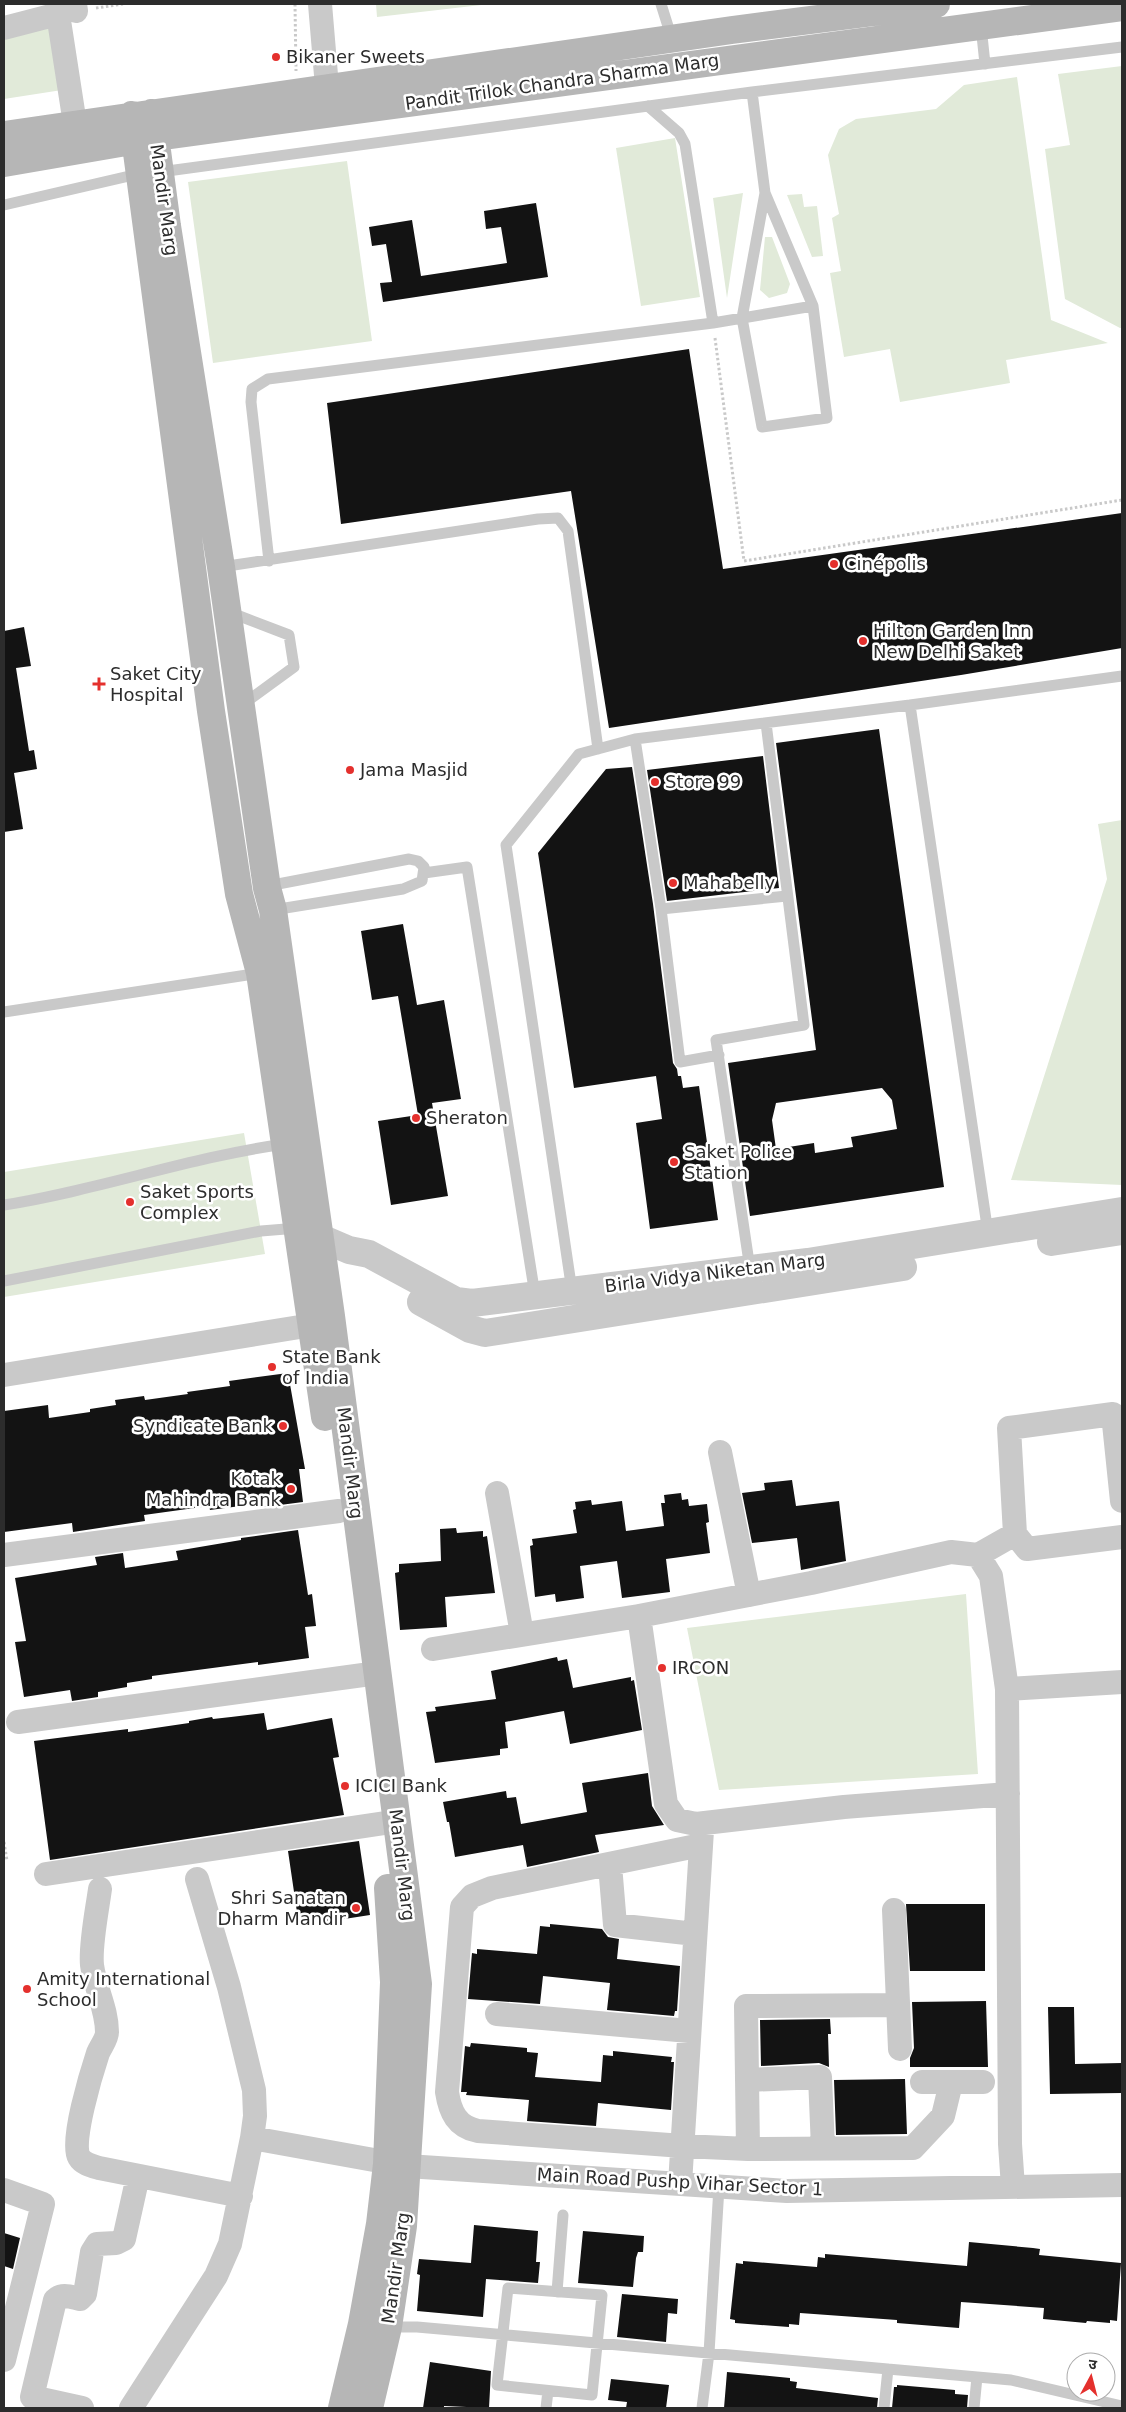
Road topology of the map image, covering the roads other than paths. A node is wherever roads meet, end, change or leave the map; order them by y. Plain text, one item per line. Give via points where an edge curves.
1 (320, 4) edge
2 (661, 4) edge
3 (936, 4) edge
4 (1122, 7) edge
5 (981, 26) junction
6 (4, 28) edge
7 (672, 39) junction
8 (1122, 47) edge
9 (985, 64) junction
10 (327, 87) junction
11 (752, 92) junction
12 (648, 106) junction
13 (76, 124) junction
14 (144, 126) junction
15 (4, 135) edge
16 (4, 164) edge
17 (149, 173) junction
18 (764, 193) junction
19 (4, 205) edge
20 (166, 288) junction
21 (813, 306) junction
22 (742, 318) junction
23 (712, 322) junction
24 (269, 561) junction
25 (221, 567) junction
26 (227, 612) junction
27 (1122, 676) edge
28 (910, 705) junction
29 (241, 706) junction
30 (766, 722) junction
31 (635, 739) junction
32 (598, 749) junction
33 (424, 873) junction
34 (239, 894) junction
35 (787, 896) junction
36 (270, 899) junction
37 (661, 909) junction
38 (260, 973) junction
39 (4, 1012) edge
40 (719, 1056) junction
41 (285, 1144) junction
42 (4, 1205) edge
43 (1122, 1211) edge
44 (1122, 1231) edge
45 (309, 1233) junction
46 (991, 1242) junction
47 (349, 1250) junction
48 (752, 1280) junction
49 (4, 1281) edge
50 (572, 1291) junction
51 (536, 1297) junction
52 (322, 1323) junction
53 (4, 1374) edge
54 (720, 1452) dead end
55 (498, 1493) dead end
56 (1122, 1501) edge
57 (339, 1511) junction
58 (1015, 1534) junction
59 (1122, 1537) edge
60 (4, 1555) edge
61 (978, 1555) junction
62 (749, 1595) junction
63 (639, 1616) junction
64 (522, 1634) junction
65 (433, 1649) dead end
66 (363, 1675) junction
67 (1122, 1682) edge
68 (1006, 1690) junction
69 (18, 1722) dead end
70 (1008, 1794) junction
71 (385, 1823) junction
72 (702, 1834) junction
73 (610, 1865) junction
74 (46, 1874) dead end
75 (197, 1879) dead end
76 (100, 1889) dead end
77 (894, 1910) dead end
78 (695, 1934) junction
79 (898, 2005) junction
80 (497, 2014) dead end
81 (689, 2031) junction
82 (900, 2049) dead end
83 (747, 2080) junction
84 (922, 2082) dead end
85 (983, 2082) dead end
86 (951, 2083) junction
87 (252, 2138) junction
88 (683, 2146) junction
89 (822, 2148) junction
90 (748, 2149) junction
91 (397, 2165) junction
92 (138, 2176) junction
93 (680, 2184) junction
94 (1122, 2185) edge
95 (719, 2187) junction
96 (1013, 2187) junction
97 (4, 2190) edge
98 (241, 2196) junction
99 (563, 2215) dead end
100 (14, 2277) edge
101 (557, 2292) junction
102 (388, 2327) junction
103 (503, 2334) junction
104 (598, 2343) junction
105 (709, 2353) junction
106 (4, 2360) edge
107 (888, 2369) junction
108 (977, 2377) junction
109 (548, 2391) junction
110 (36, 2403) edge
111 (1122, 2406) edge
112 (82, 2408) edge
113 (130, 2408) edge
114 (342, 2408) edge
115 (369, 2408) edge
116 (546, 2408) edge
117 (702, 2408) edge
118 (884, 2408) edge
119 (974, 2408) edge

1 - 10 street
2 - 7 lane
3 - 7 main road, Pandit Trilok Chandra Sharma Marg
4 - 5 main road, Pandit Trilok Chandra Sharma Marg
5 - 9 lane
5 - 14 main road, Pandit Trilok Chandra Sharma Marg
6 - 13 street via 58,14
7 - 10 main road, Pandit Trilok Chandra Sharma Marg
8 - 9 lane
9 - 11 lane
10 - 14 main road, Pandit Trilok Chandra Sharma Marg
11 - 12 lane
11 - 18 lane
12 - 17 lane
12 - 23 lane via 678,132 685,144
13 - 14 main road, Pandit Trilok Chandra Sharma Marg
13 - 15 main road, Pandit Trilok Chandra Sharma Marg
14 - 16 main road, Pandit Trilok Chandra Sharma Marg
14 - 17 main road, Mandir Marg
17 - 19 lane
17 - 20 main road, Mandir Marg
18 - 21 lane
18 - 22 lane
20 - 25 main road
20 - 34 main road via 211,711
21 - 22 lane
21 - 22 lane via 827,418 762,426
22 - 23 lane
23 - 24 lane via 268,379 252,389 251,402
24 - 25 lane
24 - 32 lane via 538,518 558,518 568,530
25 - 26 main road
26 - 29 main road
26 - 29 lane via 289,635 294,667
27 - 28 lane
28 - 30 lane
28 - 46 lane
29 - 36 main road
30 - 31 lane
30 - 35 lane
31 - 32 lane
31 - 37 lane
32 - 50 lane via 579,754 506,845
33 - 36 lane via 422,881 403,889
33 - 36 lane via 424,867 418,861 409,859 278,884
33 - 51 lane via 467,867
34 - 36 main road
34 - 38 main road
35 - 37 lane
35 - 40 lane via 804,1025 716,1040
36 - 45 main road
37 - 40 lane via 680,1062
38 - 39 lane
38 - 41 main road
40 - 48 lane
41 - 42 lane via 246,1149 57,1196
41 - 45 main road
43 - 46 street
44 - 46 street
45 - 47 street, Birla Vidya Niketan Marg
45 - 49 lane via 261,1231
45 - 52 main road
46 - 48 street
47 - 48 street via 359,1269 484,1334
47 - 51 street, Birla Vidya Niketan Marg via 369,1254 456,1301 472,1303
48 - 50 street, Birla Vidya Niketan Marg
50 - 51 street, Birla Vidya Niketan Marg
52 - 53 street
52 - 57 main road, Mandir Marg
52 - 91 main road, Mandir Marg via 418,1984
54 - 62 street
55 - 64 street
56 - 58 street via 1113,1414 1009,1428
57 - 60 street
57 - 66 main road, Mandir Marg
58 - 59 street via 1027,1549
58 - 61 street
61 - 62 street via 951,1552
61 - 68 street via 991,1576
62 - 63 street
63 - 64 street
63 - 72 street via 666,1804 677,1820
64 - 65 street
66 - 69 street
66 - 71 main road, Mandir Marg
67 - 68 street
68 - 70 street
70 - 72 street via 844,1807
70 - 96 street
71 - 74 street
71 - 91 main road, Mandir Marg via 394,1982
72 - 73 street
72 - 78 street
73 - 78 street via 615,1925
73 - 88 street via 492,1888 472,1896 462,1907 447,2092 449,2108 458,2122 469,2130
75 - 87 street via 229,1987 254,2090
76 - 92 street via 92,1964 106,2016 107,2035 83,2106 78,2157 85,2163
77 - 79 street
78 - 81 street
79 - 82 street
79 - 83 street via 746,2006
80 - 81 street
81 - 88 street
83 - 89 street via 820,2077
83 - 90 street
84 - 86 street
85 - 86 street
86 - 89 street via 943,2116 913,2148
87 - 91 street, Main Road Pushp Vihar Sector 1
87 - 98 street
88 - 90 street
88 - 93 street
89 - 90 street
91 - 93 street, Main Road Pushp Vihar Sector 1
91 - 102 main road, Mandir Marg via 404,2226
91 - 114 main road, Mandir Marg via 380,2224 362,2324
92 - 98 street
92 - 110 street via 124,2239 97,2244 92,2252 85,2294 80,2299 59,2296 55,2300 32,2397
93 - 95 street, Main Road Pushp Vihar Sector 1
94 - 96 street, Main Road Pushp Vihar Sector 1
95 - 96 street, Main Road Pushp Vihar Sector 1 via 787,2191
95 - 105 lane
97 - 100 street via 43,2204
98 - 113 street via 230,2244 216,2276
99 - 101 lane
100 - 106 street
101 - 103 lane via 508,2288
101 - 104 lane via 602,2296
102 - 103 lane
102 - 115 main road, Mandir Marg
103 - 104 lane
103 - 109 lane via 496,2385
104 - 105 lane
104 - 109 lane via 592,2395
105 - 107 lane
105 - 117 lane
107 - 108 lane
107 - 118 lane
108 - 111 lane via 1011,2380
108 - 119 lane
109 - 116 lane
110 - 112 street

